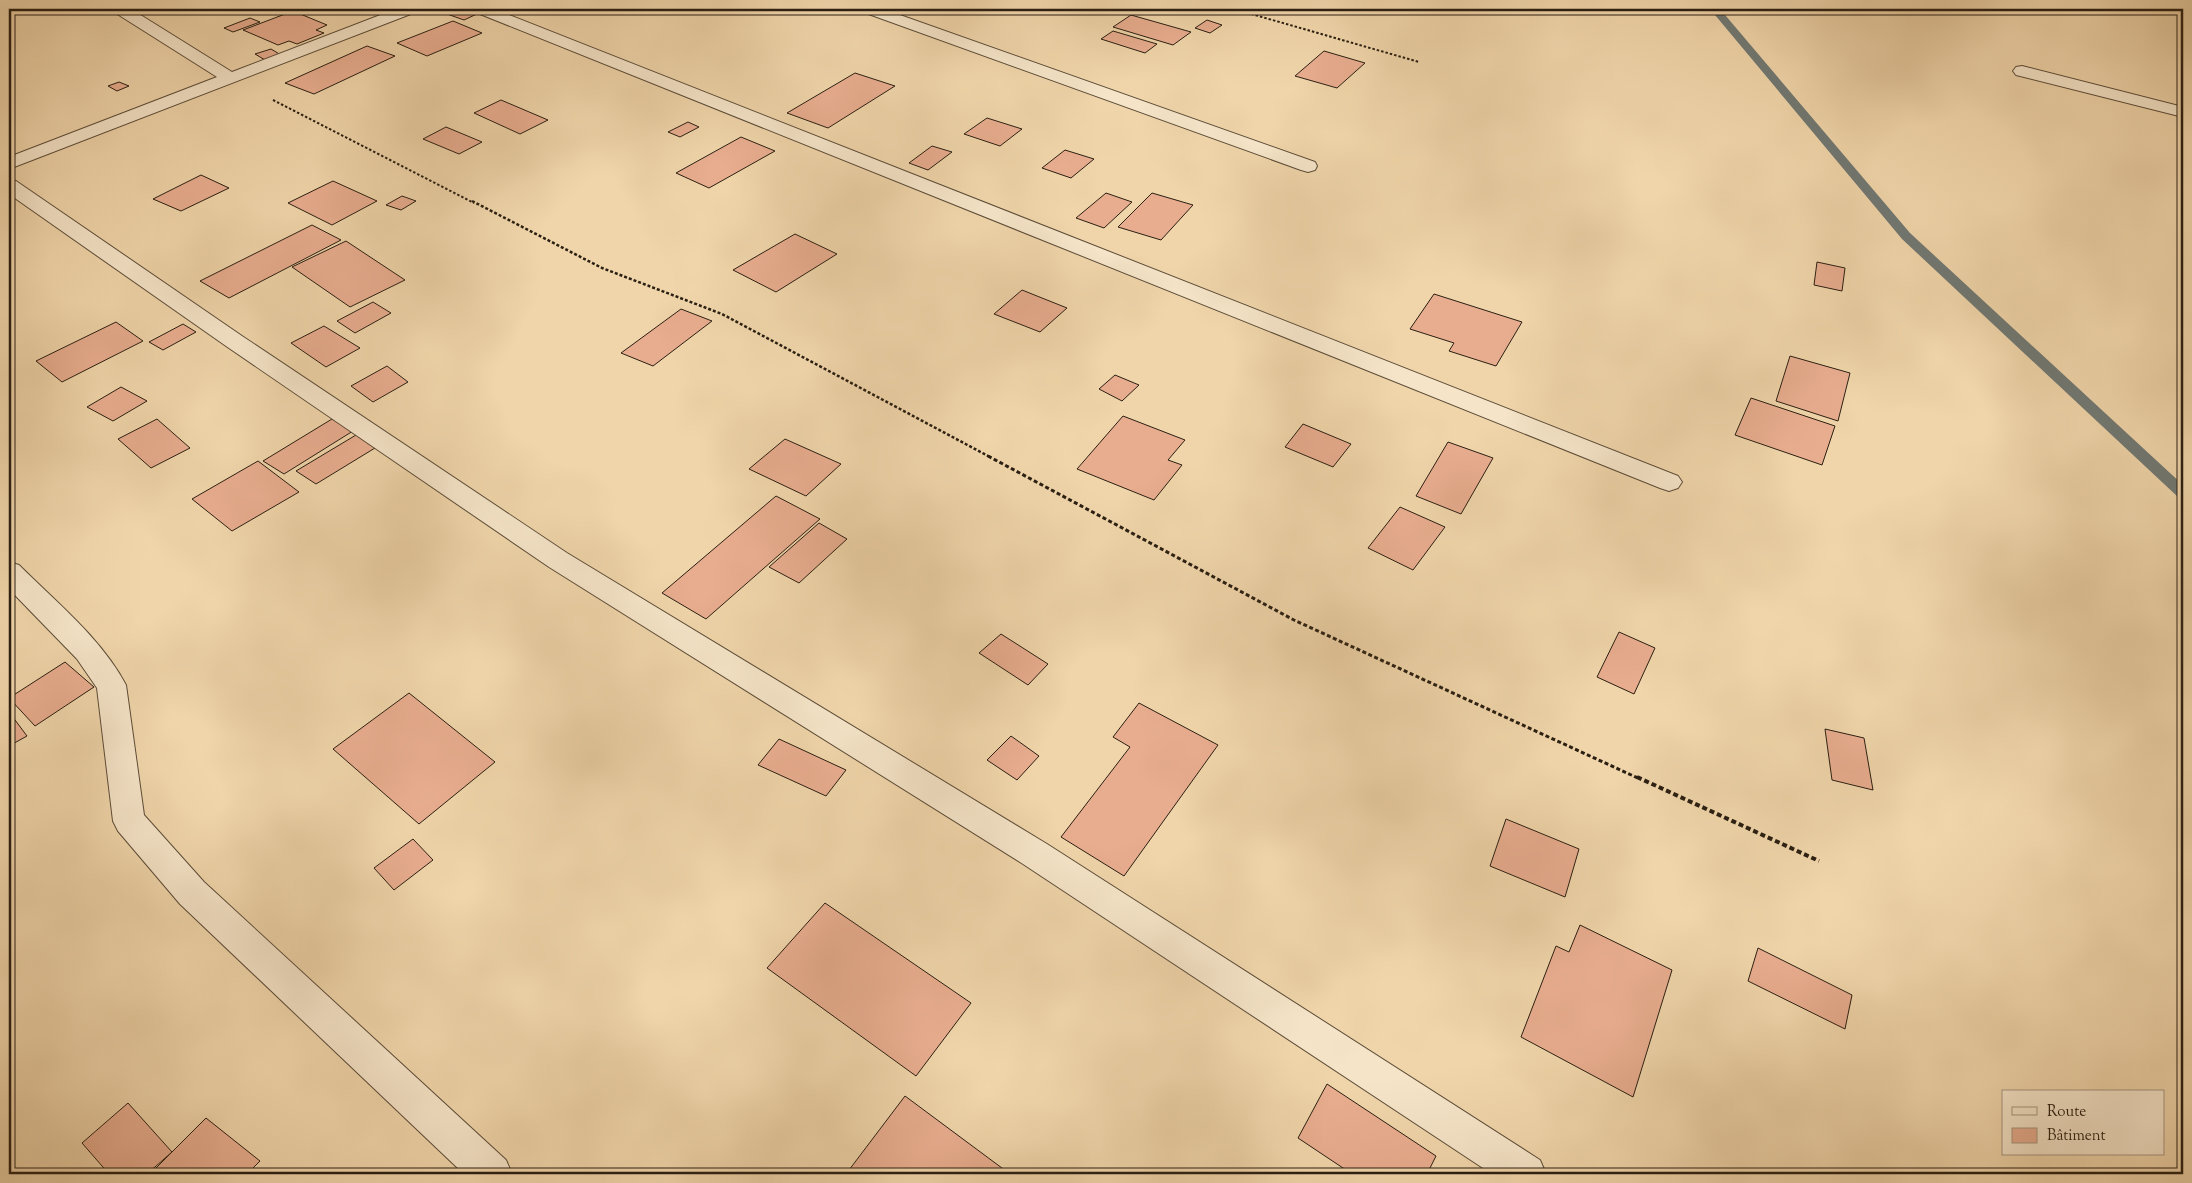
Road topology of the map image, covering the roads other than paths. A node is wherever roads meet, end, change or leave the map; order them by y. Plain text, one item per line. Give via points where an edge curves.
1 (120, 9) edge
2 (410, 9) edge
3 (481, 9) edge
4 (869, 9) edge
5 (2022, 71) dead end
6 (230, 78) junction
7 (2183, 112) edge
8 (9, 163) edge
9 (1308, 166) dead end
10 (9, 185) edge
11 (1669, 482) dead end
12 (9, 572) edge
13 (492, 1174) edge
14 (1526, 1174) edge

1 - 6 street
2 - 6 street
3 - 11 street
4 - 9 street
5 - 7 street
6 - 8 street
10 - 14 street via 558,560 1035,854
12 - 13 street via 87,651 110,685 129,821 192,893

